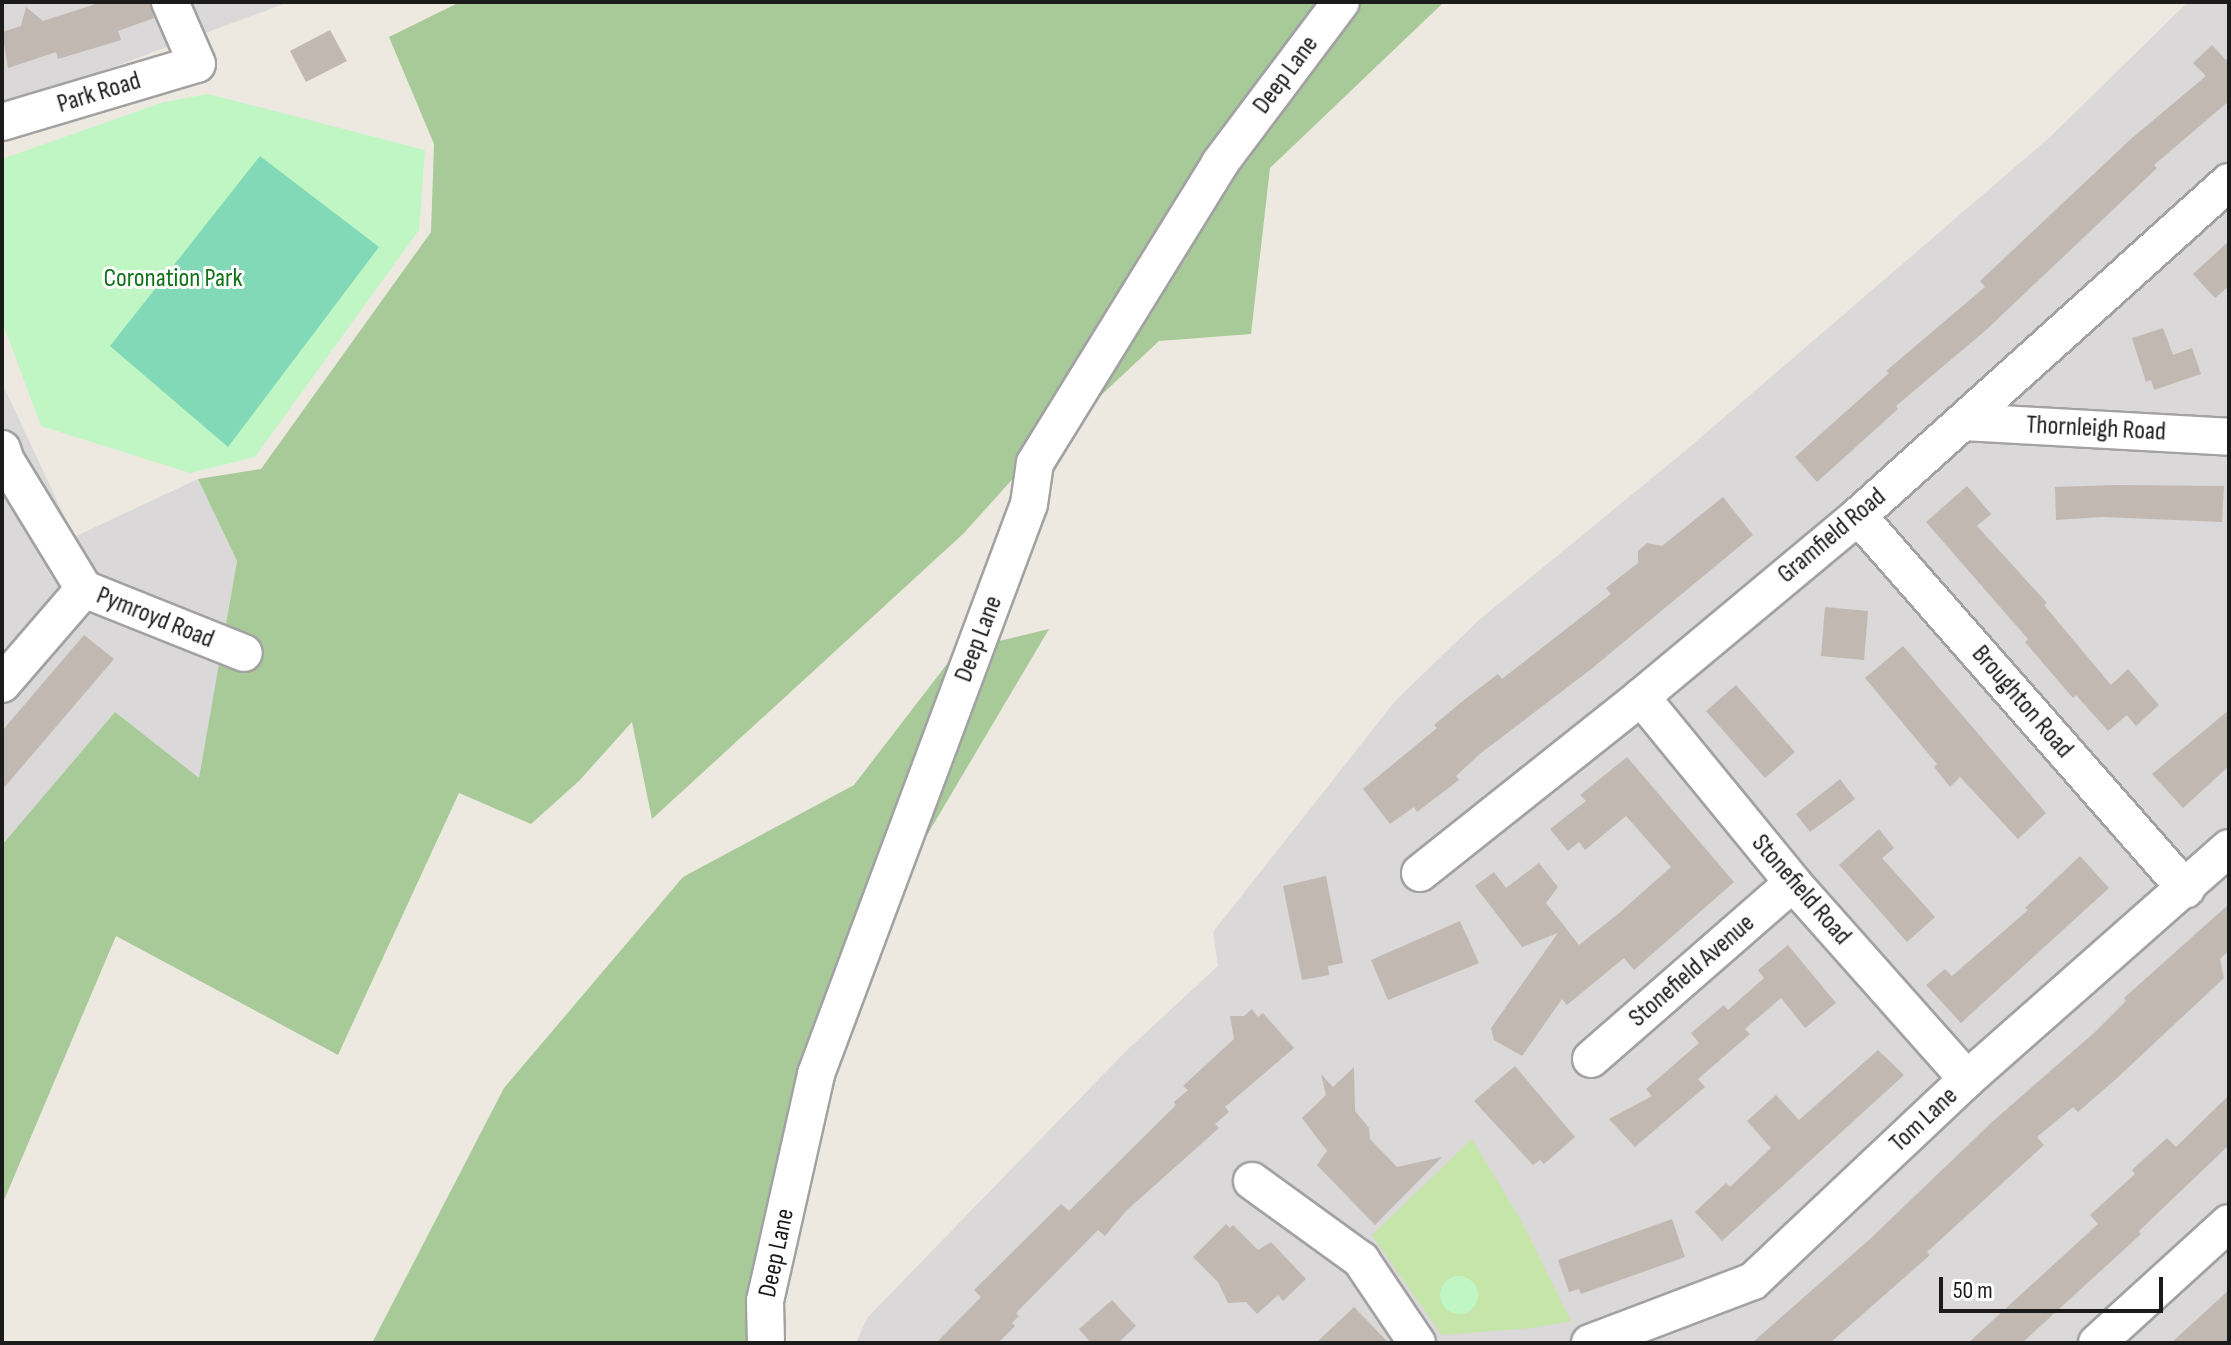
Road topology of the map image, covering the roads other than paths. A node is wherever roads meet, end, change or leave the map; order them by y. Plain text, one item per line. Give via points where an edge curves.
1 (170, 2) edge
2 (1341, 2) edge
3 (2, 122) edge
4 (2229, 182) edge
5 (1964, 422) junction
6 (2229, 437) edge
7 (2, 449) edge
8 (1858, 516) junction
9 (84, 589) junction
10 (244, 653) dead end
11 (2, 684) edge
12 (1641, 697) junction
13 (2229, 848) edge
14 (1420, 873) dead end
15 (1793, 883) junction
16 (2186, 889) junction
17 (1591, 1059) dead end
18 (1967, 1079) junction
19 (1252, 1181) dead end
20 (2229, 1223) edge
21 (766, 1343) edge
22 (1417, 1343) edge
23 (1590, 1343) edge
24 (2097, 1343) edge

1 - 3 street, Park Road via 197,64
2 - 21 street, Deep Lane via 1220,163 1035,463 1029,504 816,1074 765,1301
4 - 5 street, Gramfield Road
5 - 6 street, Thornleigh Road
5 - 8 street, Gramfield Road
7 - 9 street, Pymroyd Road
8 - 12 street, Gramfield Road
8 - 16 street, Broughton Road
9 - 10 street, Pymroyd Road
9 - 11 street
12 - 14 street, Gramfield Road
12 - 15 street, Stonefield Road
13 - 16 street, Tom Lane
15 - 17 street, Stonefield Avenue
15 - 18 street, Stonefield Road
16 - 18 street, Tom Lane
18 - 23 street, Tom Lane via 1753,1281
19 - 22 street via 1361,1260
20 - 24 street

